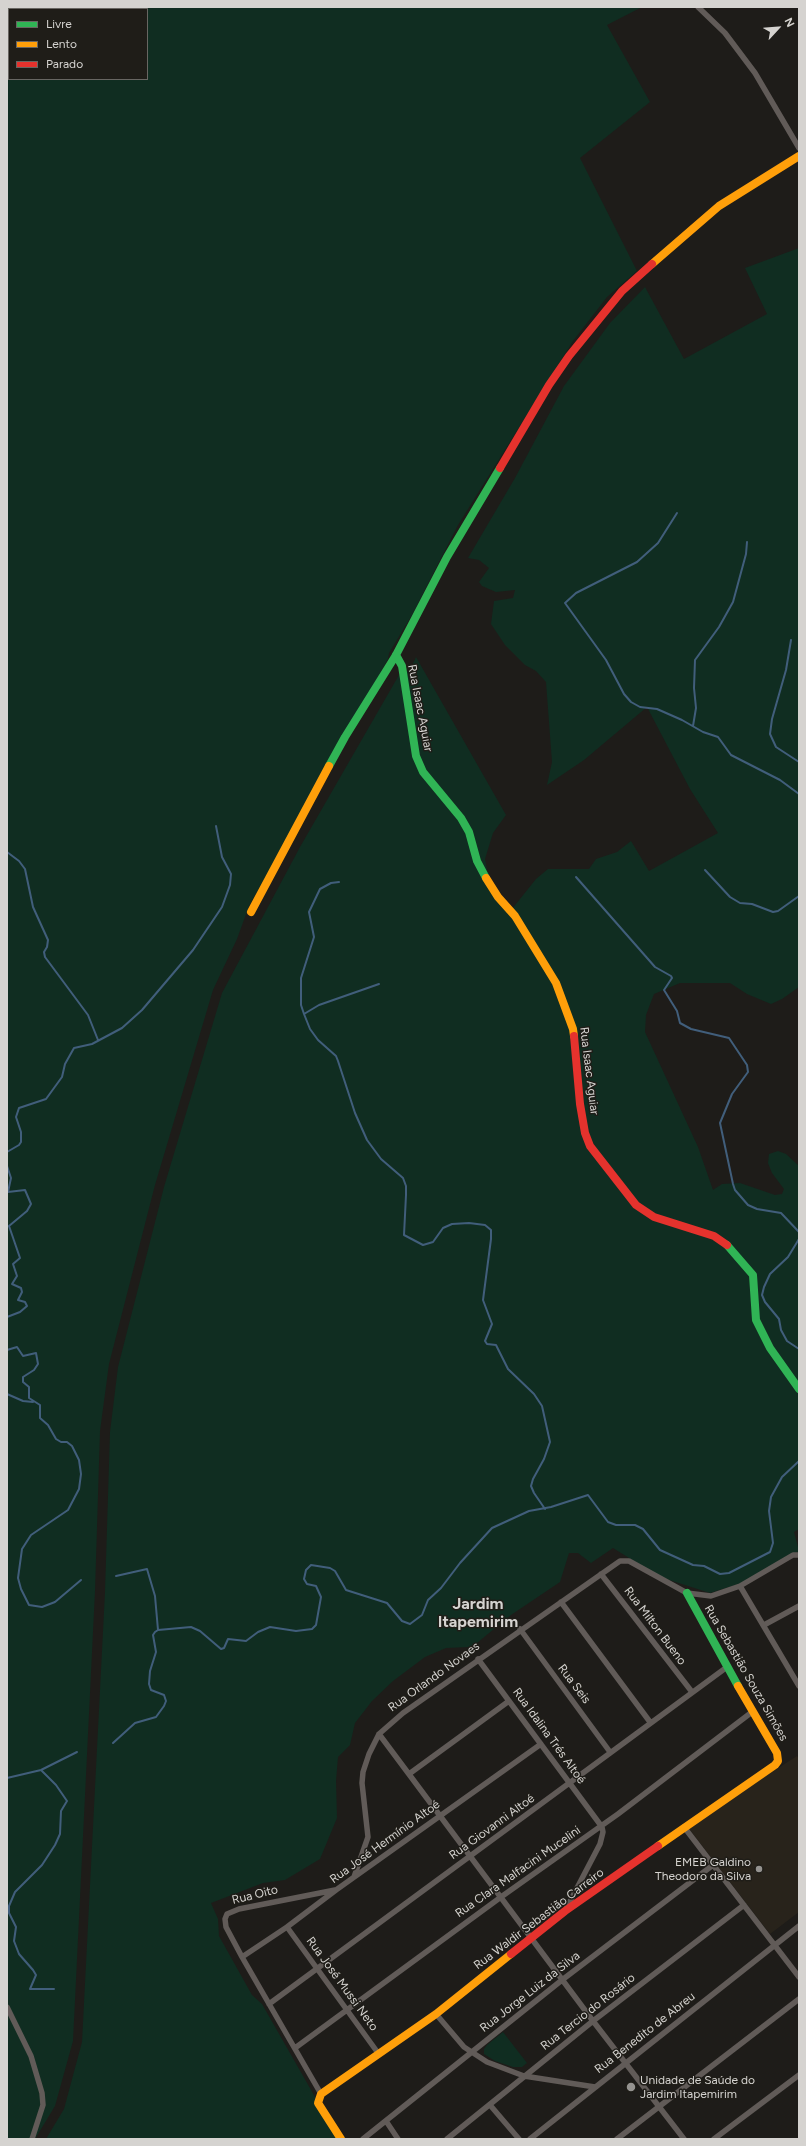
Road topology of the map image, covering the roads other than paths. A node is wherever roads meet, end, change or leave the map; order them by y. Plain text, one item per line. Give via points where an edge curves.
1 (698, 7) edge
2 (799, 148) edge
3 (799, 156) edge
4 (396, 654) junction
5 (251, 912) dead end
6 (799, 1389) edge
7 (799, 1555) edge
8 (629, 1561) joint
9 (601, 1574) junction
10 (740, 1586) junction
11 (687, 1593) junction
12 (560, 1602) junction
13 (799, 1606) edge
14 (764, 1625) junction
15 (520, 1629) junction
16 (478, 1659) junction
17 (727, 1667) junction
18 (799, 1686) edge
19 (692, 1692) junction
20 (509, 1700) junction
21 (752, 1712) junction
22 (650, 1722) junction
23 (379, 1734) junction
24 (541, 1744) junction
25 (610, 1752) junction
26 (775, 1765) joint
27 (409, 1774) junction
28 (570, 1784) junction
29 (440, 1815) junction
30 (602, 1827) junction
31 (684, 1827) junction
32 (470, 1856) junction
33 (713, 1865) junction
34 (354, 1877) junction
35 (336, 1890) junction
36 (501, 1897) junction
37 (744, 1906) junction
38 (565, 1911) junction
39 (799, 1926) edge
40 (287, 1927) junction
41 (532, 1938) junction
42 (775, 1945) junction
43 (242, 1957) junction
44 (318, 1968) junction
45 (799, 1977) edge
46 (562, 1980) junction
47 (799, 1999) edge
48 (269, 2004) junction
49 (7, 2006) edge
50 (348, 2009) junction
51 (436, 2014) junction
52 (593, 2021) junction
53 (294, 2048) junction
54 (378, 2053) junction
55 (470, 2053) junction
56 (626, 2062) junction
57 (799, 2075) edge
58 (524, 2076) junction
59 (594, 2087) junction
60 (321, 2094) junction
61 (490, 2105) junction
62 (659, 2106) junction
63 (386, 2121) junction
64 (32, 2139) edge
65 (341, 2139) edge
66 (363, 2139) edge
67 (398, 2139) edge
68 (448, 2139) edge
69 (519, 2139) edge
70 (530, 2139) edge
71 (617, 2139) edge
72 (684, 2139) edge
73 (714, 2139) edge

1 - 2 street via 725,33 755,73
3 - 4 street via 719,206 639,275 622,291 569,356 549,385 447,557
4 - 5 street via 345,737
4 - 6 street, Rua Isaac Aguiar via 402,666 416,756 423,772 461,818 486,878 515,916 556,983 573,1029 580,1104 590,1146 636,1205 654,1217 714,1236 723,1241 748,1267 755,1286 756,1320 770,1348
7 - 10 street, Rua Sebastião Souza Simões via 793,1555
8 - 9 street, Rua Orlando Novaes via 620,1561
8 - 11 street, Rua Sebastião Souza Simões
9 - 12 street, Rua Orlando Novaes
9 - 19 street, Rua Milton Bueno
10 - 11 street, Rua Sebastião Souza Simões via 711,1596
10 - 14 street
11 - 17 street, Rua Sebastião Souza Simões
12 - 15 street, Rua Orlando Novaes
12 - 22 street
13 - 14 street
14 - 18 street
15 - 16 street, Rua Orlando Novaes
15 - 25 street, Rua Seis
16 - 20 street, Rua Idalina Trés Altoé
16 - 23 street, Rua Orlando Novaes via 392,1720
17 - 19 street, Rua Giovanni Altoé
17 - 21 street, Rua Sebastião Souza Simões
19 - 22 street, Rua Giovanni Altoé
20 - 24 street, Rua Idalina Trés Altoé
20 - 27 street
21 - 26 street, Rua Sebastião Souza Simões via 777,1753
21 - 30 street, Rua Clara Malfacini Mucelini
22 - 25 street, Rua Giovanni Altoé
23 - 27 street
23 - 34 street, Rua Orlando Novaes via 363,1772 368,1837
24 - 28 street, Rua Idalina Trés Altoé
24 - 29 street, Rua José Hermínio Altoé
25 - 28 street, Rua Giovanni Altoé
26 - 31 street, Rua Waldir Sebastião Carreiro
27 - 29 street
28 - 30 street, Rua Idalina Trés Altoé
28 - 32 street, Rua Giovanni Altoé
29 - 32 street
29 - 34 street, Rua José Hermínio Altoé
30 - 36 street, Rua Clara Malfacini Mucelini
30 - 38 street via 600,1844
31 - 33 street
31 - 38 street, Rua Waldir Sebastião Carreiro
32 - 36 street
32 - 44 street, Rua Giovanni Altoé
33 - 37 street
33 - 46 street, Rua Jorge Luiz da Silva
34 - 35 street, Rua José Hermínio Altoé
35 - 40 street, Rua José Hermínio Altoé
35 - 43 street, Rua Oito via 239,1909 227,1914 226,1927
36 - 41 street
36 - 50 street, Rua Clara Malfacini Mucelini
37 - 42 street
37 - 52 street, Rua Tercio do Rosário
38 - 41 street, Rua Waldir Sebastião Carreiro
39 - 42 street, Rua Benedito de Abreu
40 - 43 street, Rua José Hermínio Altoé
40 - 44 street, Rua José Mussi Neto
41 - 46 street
41 - 51 street, Rua Waldir Sebastião Carreiro
42 - 45 street
42 - 56 street, Rua Benedito de Abreu
43 - 48 street
44 - 48 street, Rua Giovanni Altoé
44 - 50 street, Rua José Mussi Neto
46 - 52 street
46 - 55 street, Rua Jorge Luiz da Silva
47 - 62 street
48 - 53 street
49 - 64 street via 31,2056 42,2093 43,2105
50 - 53 street, Rua Clara Malfacini Mucelini
50 - 54 street, Rua José Mussi Neto
51 - 54 street, Rua Waldir Sebastião Carreiro
51 - 55 street
52 - 56 street
52 - 58 street, Rua Tercio do Rosário
53 - 60 street
54 - 60 street, Rua Waldir Sebastião Carreiro
55 - 58 street
55 - 63 street, Rua Jorge Luiz da Silva
56 - 59 street, Rua Benedito de Abreu
56 - 62 street
57 - 73 street
58 - 59 street
58 - 61 street, Rua Tercio do Rosário
59 - 70 street, Rua Benedito de Abreu
60 - 65 street via 318,2103
61 - 68 street, Rua Tercio do Rosário
61 - 69 street
62 - 71 street
62 - 72 street
63 - 66 street, Rua Jorge Luiz da Silva
63 - 67 street

